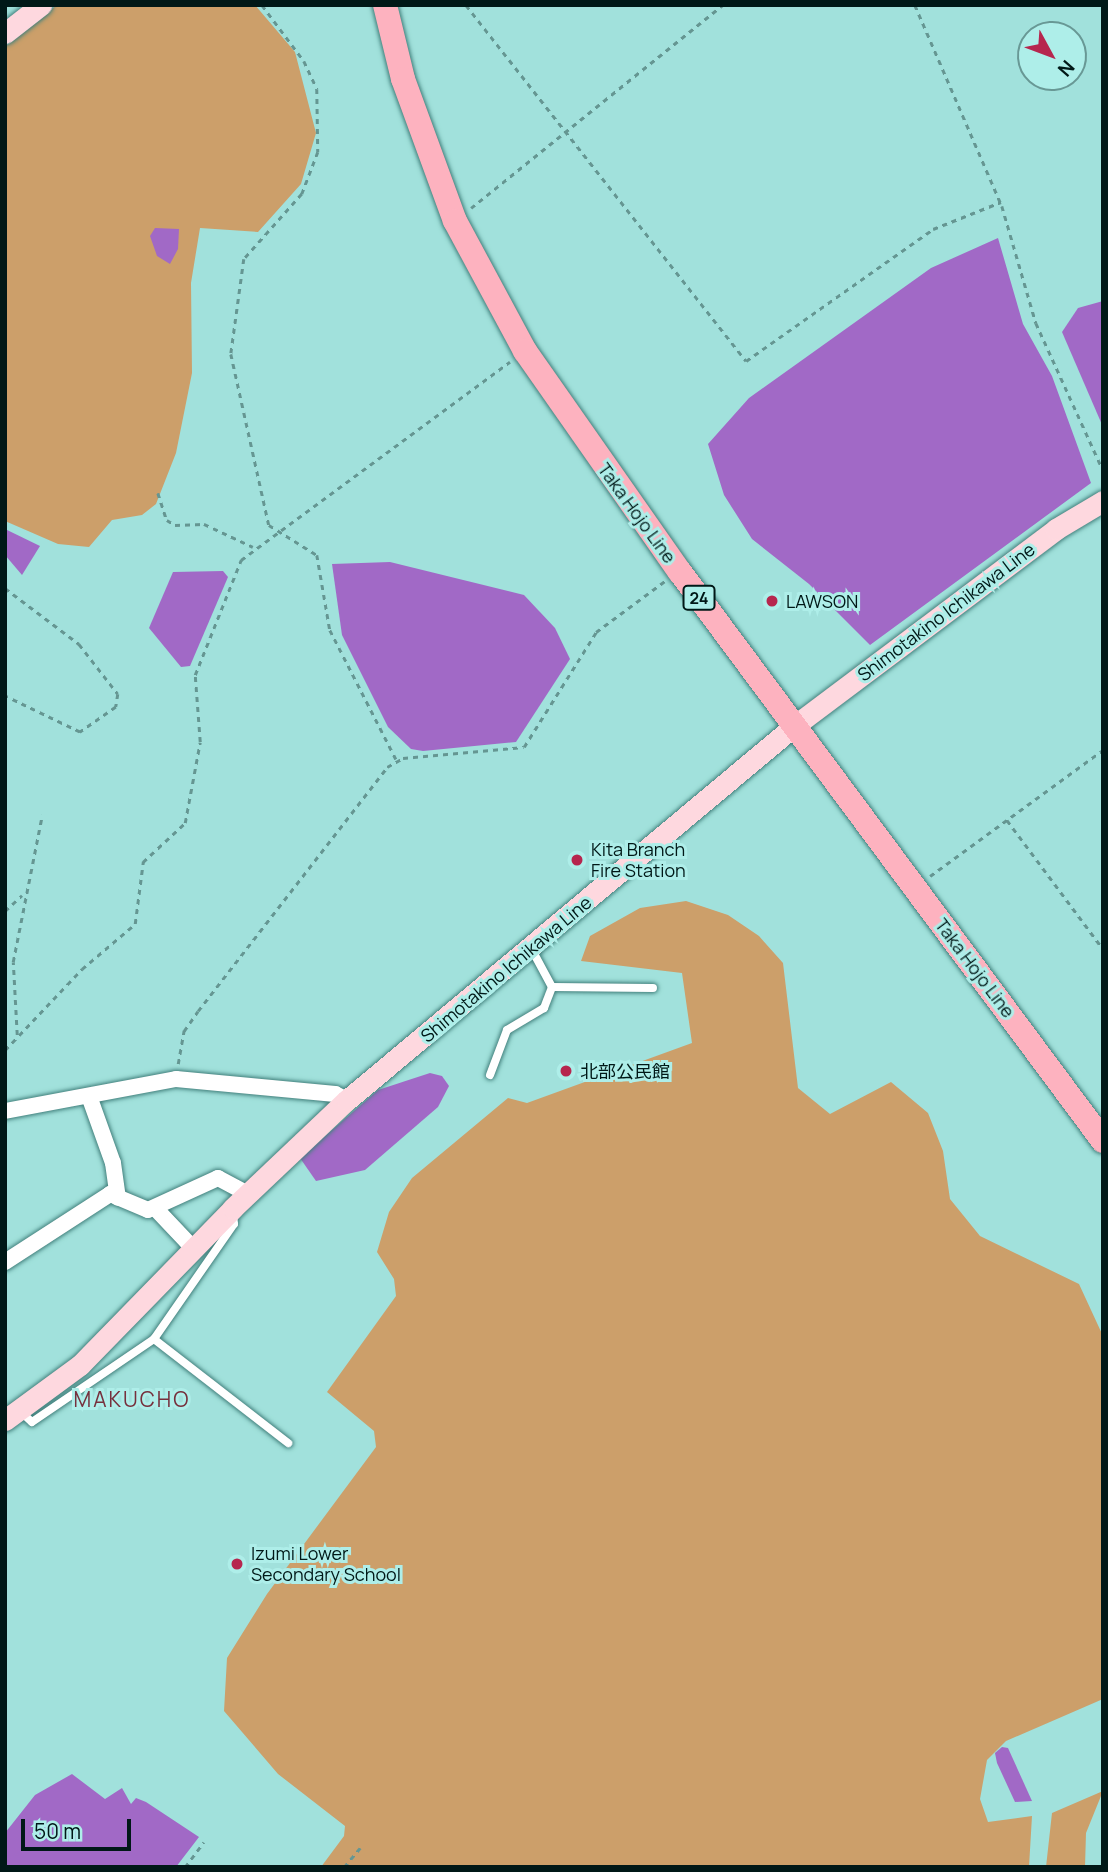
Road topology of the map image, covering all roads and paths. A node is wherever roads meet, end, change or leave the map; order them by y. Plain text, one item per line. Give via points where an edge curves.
1 (41, 5) edge
2 (262, 5) edge
3 (385, 5) edge
4 (467, 5) edge
5 (723, 5) edge
6 (915, 5) edge
7 (5, 33) edge
8 (567, 131) junction
9 (1001, 202) junction
10 (455, 221) junction
11 (525, 351) junction
12 (1103, 470) edge
13 (158, 493) dead end
14 (1103, 501) edge
15 (275, 532) junction
16 (253, 547) junction
17 (680, 572) junction
18 (5, 588) edge
19 (5, 696) edge
20 (794, 726) junction
21 (1103, 750) edge
22 (396, 759) junction
23 (42, 815) dead end
24 (1007, 820) junction
25 (915, 888) junction
26 (23, 895) junction
27 (5, 911) edge
28 (531, 948) junction
29 (1103, 949) edge
30 (552, 987) junction
31 (653, 988) dead end
32 (17, 1034) junction
33 (5, 1050) edge
34 (490, 1075) dead end
35 (176, 1079) junction
36 (89, 1096) junction
37 (347, 1100) junction
38 (5, 1111) edge
39 (1103, 1141) edge
40 (118, 1198) junction
41 (240, 1201) junction
42 (155, 1208) junction
43 (193, 1248) junction
44 (5, 1262) edge
45 (154, 1339) junction
46 (11, 1412) edge
47 (288, 1443) dead end
48 (204, 1842) dead end
49 (360, 1848) dead end
50 (186, 1867) edge
51 (344, 1867) edge

1 - 7 main road
2 - 15 path via 304,61 317,89 321,117 318,152 302,194 244,259 231,354 269,526
3 - 10 main road, Taka Hojo Line / 24 via 403,79
4 - 8 path
5 - 8 path
6 - 9 path
8 - 9 path via 747,360 933,229
8 - 10 path
9 - 12 path via 1037,323
10 - 11 main road, Taka Hojo Line / 24
11 - 15 path
11 - 17 main road, Taka Hojo Line / 24
13 - 16 path via 167,520 175,525 204,524
14 - 20 main road, Shimotakino Ichikawa Line via 1056,529
15 - 16 path
15 - 22 path via 317,555 330,630
16 - 32 path via 241,560 195,675 200,742 185,823 143,862 135,925
17 - 20 main road, Taka Hojo Line / 24
17 - 22 path via 596,632 524,747
18 - 19 path via 79,644 118,694 111,712 80,732
20 - 25 main road, Taka Hojo Line / 24
20 - 28 main road, Shimotakino Ichikawa Line
21 - 24 path
22 - 35 path via 184,1031
23 - 26 path
24 - 25 path
24 - 29 path
25 - 39 main road, Taka Hojo Line / 24
26 - 27 path
26 - 32 path via 11,984
28 - 30 lane
28 - 37 main road, Shimotakino Ichikawa Line
30 - 31 lane
30 - 34 lane via 544,1008 507,1030
32 - 33 path
35 - 36 street
35 - 37 street via 335,1094
36 - 38 street
36 - 40 street via 113,1163
37 - 41 main road, Shimotakino Ichikawa Line
40 - 42 street via 133,1208
40 - 44 street via 110,1194 94,1200
41 - 42 street via 218,1178
41 - 43 main road, Shimotakino Ichikawa Line
41 - 45 lane via 234,1224
42 - 43 street
43 - 46 main road, Shimotakino Ichikawa Line via 80,1365
45 - 46 lane via 33,1422
45 - 47 lane
48 - 50 path
49 - 51 path

